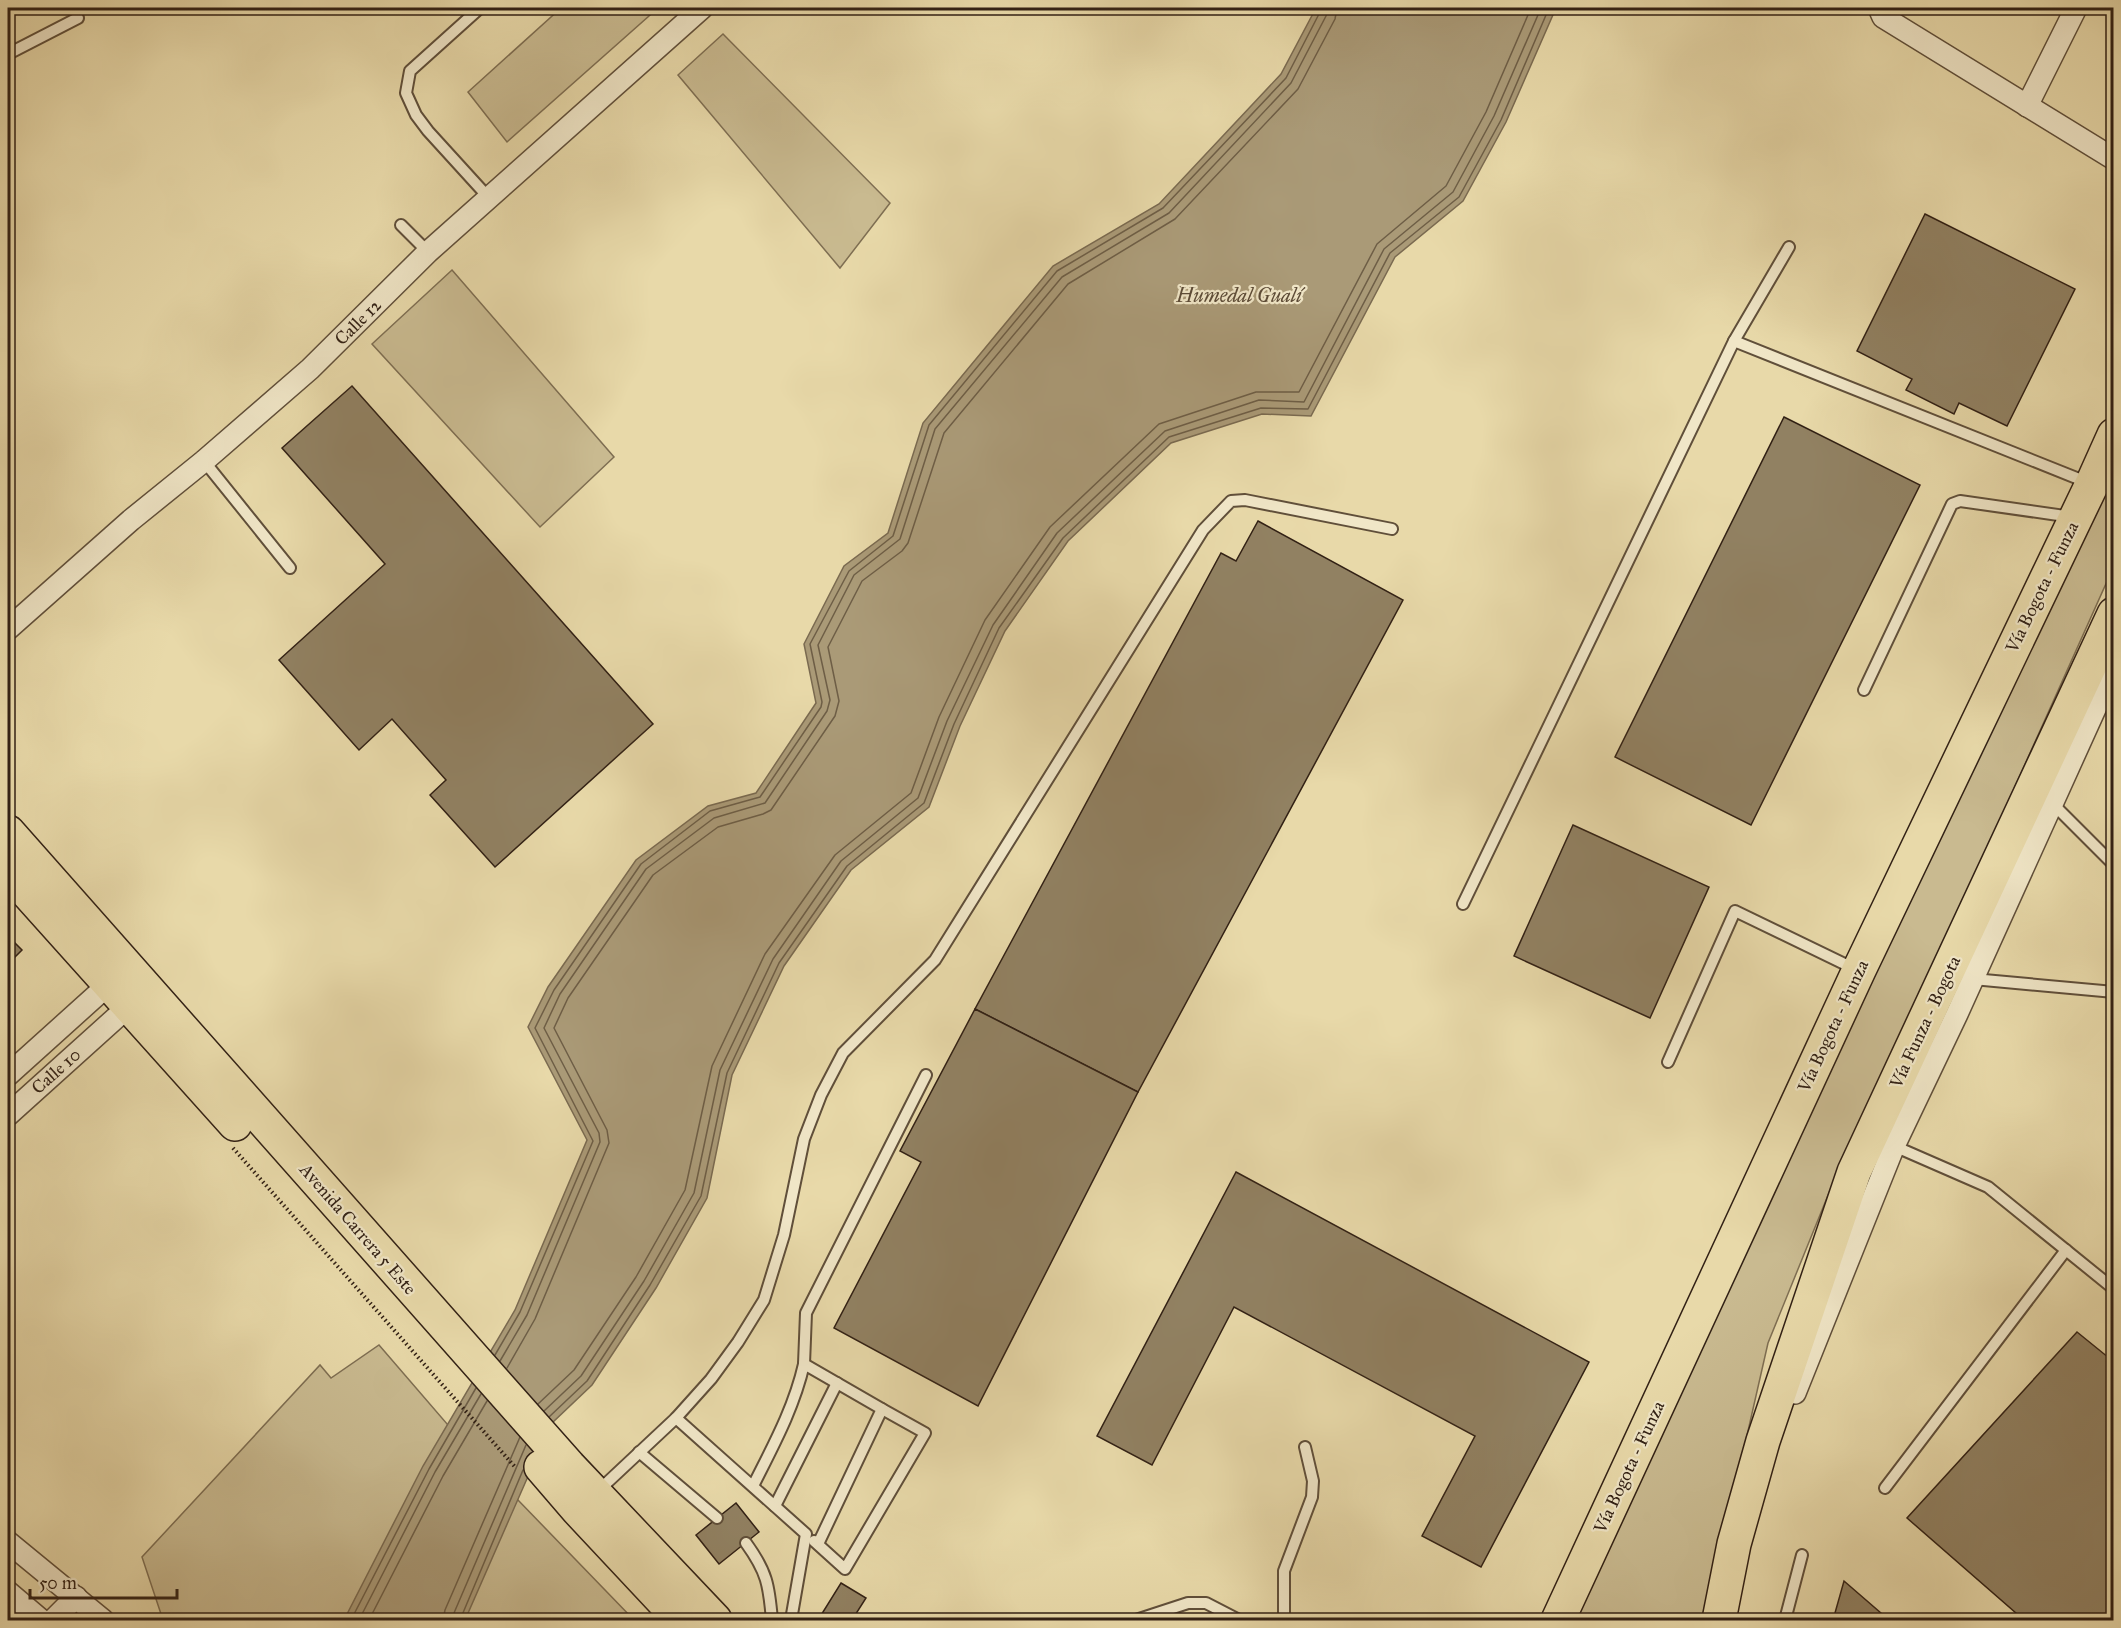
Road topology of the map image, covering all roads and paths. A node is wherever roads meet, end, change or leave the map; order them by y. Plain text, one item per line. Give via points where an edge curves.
1 (480, 8) edge
2 (702, 8) edge
3 (1879, 8) edge
4 (2076, 8) edge
5 (78, 18) dead end
6 (8, 54) edge
7 (2027, 106) junction
8 (2114, 159) edge
9 (489, 198) junction
10 (401, 225) dead end
11 (1789, 247) dead end
12 (428, 252) junction
13 (1734, 341) junction
14 (2114, 435) edge
15 (204, 461) junction
16 (2092, 484) junction
17 (2075, 518) junction
18 (1392, 529) dead end
19 (290, 568) dead end
20 (2114, 614) edge
21 (8, 629) edge
22 (2114, 667) edge
23 (1864, 690) dead end
24 (2052, 803) junction
25 (8, 832) edge
26 (2114, 865) edge
27 (8, 871) edge
28 (1463, 904) dead end
29 (1859, 970) junction
30 (1973, 979) junction
31 (2114, 992) edge
32 (118, 994) junction
33 (105, 1028) junction
34 (1668, 1062) dead end
35 (8, 1075) edge
36 (926, 1075) dead end
37 (8, 1115) edge
38 (1894, 1146) junction
39 (2066, 1250) junction
40 (2114, 1289) edge
41 (804, 1364) junction
42 (455, 1367) junction
43 (837, 1383) junction
44 (882, 1409) junction
45 (676, 1418) junction
46 (1763, 1441) junction
47 (1305, 1447) dead end
48 (639, 1452) junction
49 (517, 1470) dead end
50 (753, 1486) junction
51 (1885, 1488) dead end
52 (587, 1502) junction
53 (775, 1506) junction
54 (717, 1518) dead end
55 (806, 1534) junction
56 (8, 1542) edge
57 (746, 1543) dead end
58 (818, 1544) junction
59 (1802, 1555) dead end
60 (8, 1592) edge
61 (76, 1597) junction
62 (41, 1620) edge
63 (53, 1620) edge
64 (103, 1620) edge
65 (681, 1620) edge
66 (715, 1620) edge
67 (772, 1620) edge
68 (791, 1620) edge
69 (1136, 1620) edge
70 (1239, 1620) edge
71 (1284, 1620) edge
72 (1558, 1620) edge
73 (1719, 1620) edge
74 (1785, 1620) edge

1 - 9 lane via 410,71 406,93 428,131
2 - 9 street, Calle 12
3 - 7 street via 1883,17
4 - 7 street
5 - 6 lane
7 - 8 street
9 - 12 street, Calle 12
10 - 12 lane
11 - 13 lane
12 - 15 street, Calle 12 via 310,369
13 - 16 lane
13 - 28 lane
14 - 16 main road, Vía Bogota - Funza
15 - 19 lane
15 - 21 street, Calle 12
16 - 17 main road, Vía Bogota - Funza
17 - 23 lane via 1960,501 1952,504
17 - 29 main road, Vía Bogota - Funza
18 - 45 lane via 1245,500 1231,501 1203,530 935,960 843,1053 804,1139 784,1235 764,1300 718,1370
20 - 46 main road, Vía Funza - Bogota via 1854,1172
22 - 24 street, Vía Funza - Bogota
24 - 26 lane
24 - 30 street, Vía Funza - Bogota
25 - 32 main road, Avenida Carrera 5 Este
27 - 32 main road, Avenida Carrera 5 Este
29 - 34 lane via 1735,911
29 - 72 main road, Vía Bogota - Funza
30 - 31 lane
30 - 38 street, Vía Funza - Bogota
32 - 33 street, Calle 10
32 - 33 street via 103,1011
32 - 35 street, Calle 10
32 - 42 main road, Avenida Carrera 5 Este
33 - 37 street, Calle 10
36 - 41 lane via 806,1312
38 - 39 lane via 1988,1187
38 - 46 street, Vía Funza - Bogota via 1794,1395
39 - 40 lane
39 - 51 lane
41 - 43 lane
41 - 50 lane via 788,1416
42 - 49 path
42 - 52 main road, Avenida Carrera 5 Este
43 - 44 lane
43 - 53 lane
44 - 58 lane
44 - 58 lane via 925,1433 845,1569
45 - 48 lane
45 - 50 lane
46 - 73 main road, Vía Funza - Bogota via 1734,1544
47 - 71 lane via 1313,1481 1312,1497 1284,1571
48 - 52 lane
48 - 54 lane
50 - 53 lane
52 - 65 main road, Avenida Carrera 5 Este
52 - 66 main road, Avenida Carrera 5 Este
53 - 55 lane
55 - 58 lane
55 - 68 lane
56 - 61 street
57 - 67 lane via 764,1572
59 - 74 lane
60 - 62 street
61 - 63 street
61 - 64 street
69 - 70 lane via 1188,1603 1206,1603

